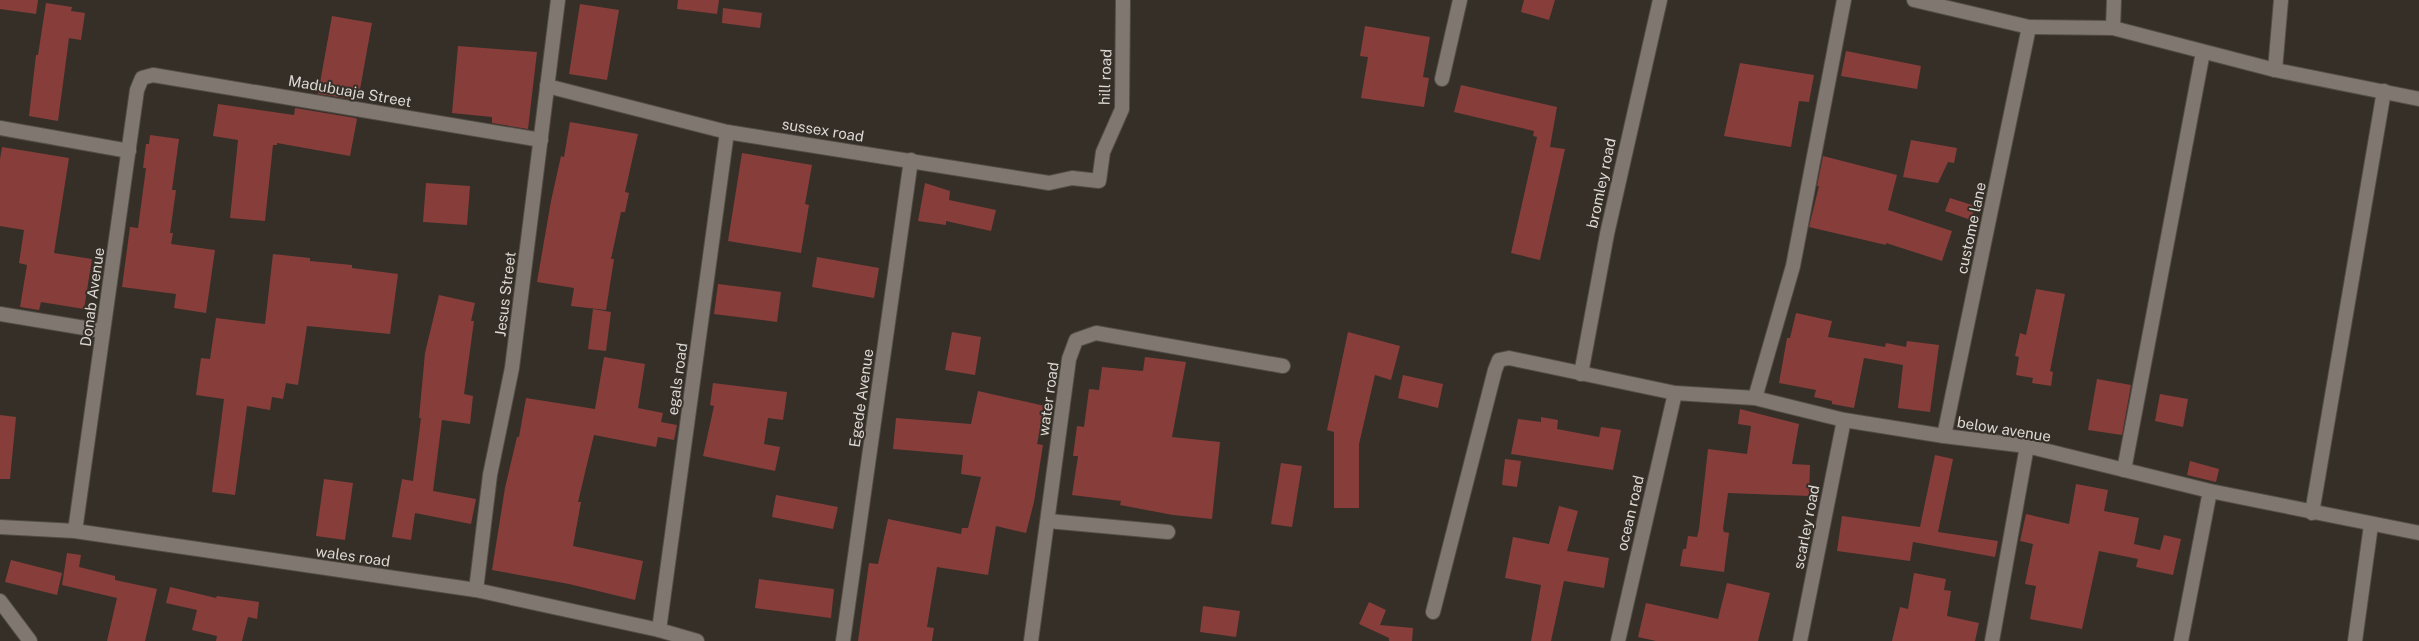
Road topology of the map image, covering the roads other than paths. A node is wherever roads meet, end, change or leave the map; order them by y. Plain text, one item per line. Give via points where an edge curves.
1 (558, 0) edge
2 (1123, 0) edge
3 (1460, 0) edge
4 (1660, 0) edge
5 (1844, 0) edge
6 (1914, 0) edge
7 (2114, 0) edge
8 (2280, 0) edge
9 (2029, 27) junction
10 (2113, 28) junction
11 (2203, 52) junction
12 (2275, 70) junction
13 (153, 76) joint
14 (1442, 79) dead end
15 (547, 86) junction
16 (2384, 91) junction
17 (2419, 99) edge
18 (0, 128) edge
19 (727, 132) junction
20 (541, 140) junction
21 (128, 151) junction
22 (911, 160) junction
23 (1098, 181) joint
24 (0, 314) edge
25 (103, 331) junction
26 (1283, 366) dead end
27 (1581, 374) junction
28 (1675, 393) junction
29 (1755, 398) junction
30 (1844, 420) junction
31 (1944, 436) junction
32 (2027, 446) junction
33 (2124, 470) junction
34 (2210, 491) junction
35 (2312, 513) junction
36 (1048, 521) junction
37 (2371, 525) junction
38 (0, 527) edge
39 (75, 532) junction
40 (1168, 532) dead end
41 (2419, 533) edge
42 (476, 590) junction
43 (0, 602) edge
44 (1432, 612) dead end
45 (659, 630) junction
46 (678, 638) edge
47 (30, 641) edge
48 (698, 641) edge
49 (843, 641) edge
50 (1031, 641) edge
51 (1618, 641) edge
52 (1800, 641) edge
53 (1992, 641) edge
54 (2181, 641) edge
55 (2354, 641) edge

1 - 15 street, Jesus Street
2 - 23 street, hill road via 1122,109 1103,152
3 - 14 street
4 - 27 street, bromley road via 1607,234
5 - 29 street via 1793,266
6 - 9 street
7 - 10 street
8 - 12 street
9 - 10 street
9 - 31 street, custome lane
10 - 11 street
11 - 12 street
11 - 33 street
12 - 16 street
13 - 20 street, Madubuaja Street
13 - 21 street, Donab Avenue via 142,78 137,90
15 - 19 street, sussex road
15 - 20 street, Jesus Street
16 - 17 street
16 - 35 street
18 - 21 street
19 - 22 street, sussex road
19 - 45 street, egals road
20 - 42 street, Jesus Street via 512,368 490,475
21 - 25 street, Donab Avenue
22 - 23 street, sussex road via 1049,183 1072,178
22 - 49 street, Egede Avenue
24 - 25 street
25 - 39 street, Donab Avenue
26 - 36 street, water road via 1096,333 1076,340 1069,359
27 - 28 street, below avenue
27 - 44 street, below avenue via 1509,358 1499,360
28 - 29 street, below avenue
28 - 51 street, ocean road
29 - 30 street, below avenue
30 - 31 street, below avenue
30 - 52 street, scarley road
31 - 32 street, below avenue
32 - 33 street, below avenue
32 - 53 street
33 - 34 street, below avenue
34 - 35 street, below avenue
34 - 54 street
35 - 37 street, below avenue
36 - 40 street
36 - 50 street, water road
37 - 41 street, below avenue
37 - 55 street
38 - 39 street, wales road
39 - 42 street, wales road
42 - 45 street, wales road
43 - 47 street
45 - 46 street, wales road
46 - 48 street, wales road

